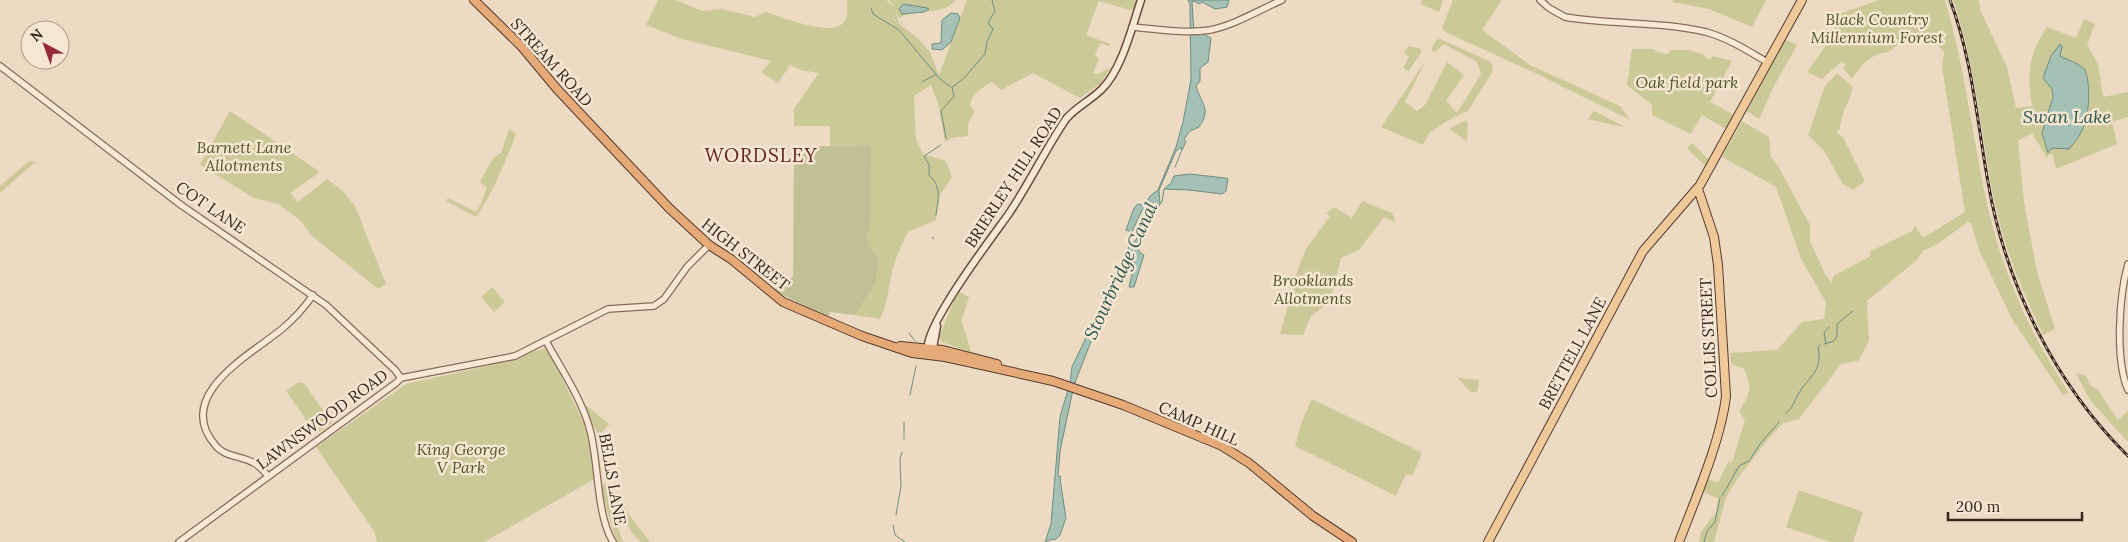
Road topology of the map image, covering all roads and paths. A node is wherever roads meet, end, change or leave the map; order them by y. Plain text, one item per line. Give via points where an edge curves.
1 (474, 0) edge
2 (1141, 0) edge
3 (1282, 0) edge
4 (1540, 0) edge
5 (1802, 0) edge
6 (1132, 27) junction
7 (1767, 62) junction
8 (0, 66) edge
9 (609, 144) joint
10 (1698, 189) junction
11 (709, 245) junction
12 (2128, 264) edge
13 (313, 296) junction
14 (546, 341) junction
15 (929, 350) junction
16 (400, 378) junction
17 (2128, 390) edge
18 (1110, 401) joint
19 (268, 476) junction
20 (179, 542) edge
21 (613, 542) edge
22 (1352, 542) edge
23 (1488, 542) edge
24 (1678, 542) edge

1 - 9 highway, STREAM ROAD via 522,47 556,89
2 - 6 main road, BRIERLEY HILL ROAD
3 - 6 street via 1234,22 1200,31
4 - 7 street via 1565,17 1706,32
5 - 7 main road, BRETTELL LANE
6 - 15 main road, BRIERLEY HILL ROAD via 1110,78 1101,90 1066,119 1008,214 959,284 930,335
7 - 10 main road, BRETTELL LANE
8 - 13 street, COT LANE via 182,205
9 - 11 highway, HIGH STREET
10 - 23 main road, BRETTELL LANE via 1643,251
10 - 24 main road, COLLIS STREET via 1714,237 1718,266 1726,396 1713,447
11 - 14 street, LAWNSWOOD ROAD via 687,267 664,299 654,306 603,310
11 - 15 highway, HIGH STREET via 783,302 862,336 912,353
12 - 17 street via 2122,289 2121,344
13 - 16 street, COT LANE via 347,324
13 - 19 street via 283,328 217,380 205,402 205,424 217,447 256,463
14 - 16 street, LAWNSWOOD ROAD via 515,356
14 - 21 street, BELLS LANE via 590,428 604,518
15 - 18 highway, HIGH STREET via 1021,373
16 - 19 street, LAWNSWOOD ROAD
18 - 22 highway, CAMP HILL via 1222,446
19 - 20 street, LAWNSWOOD ROAD

